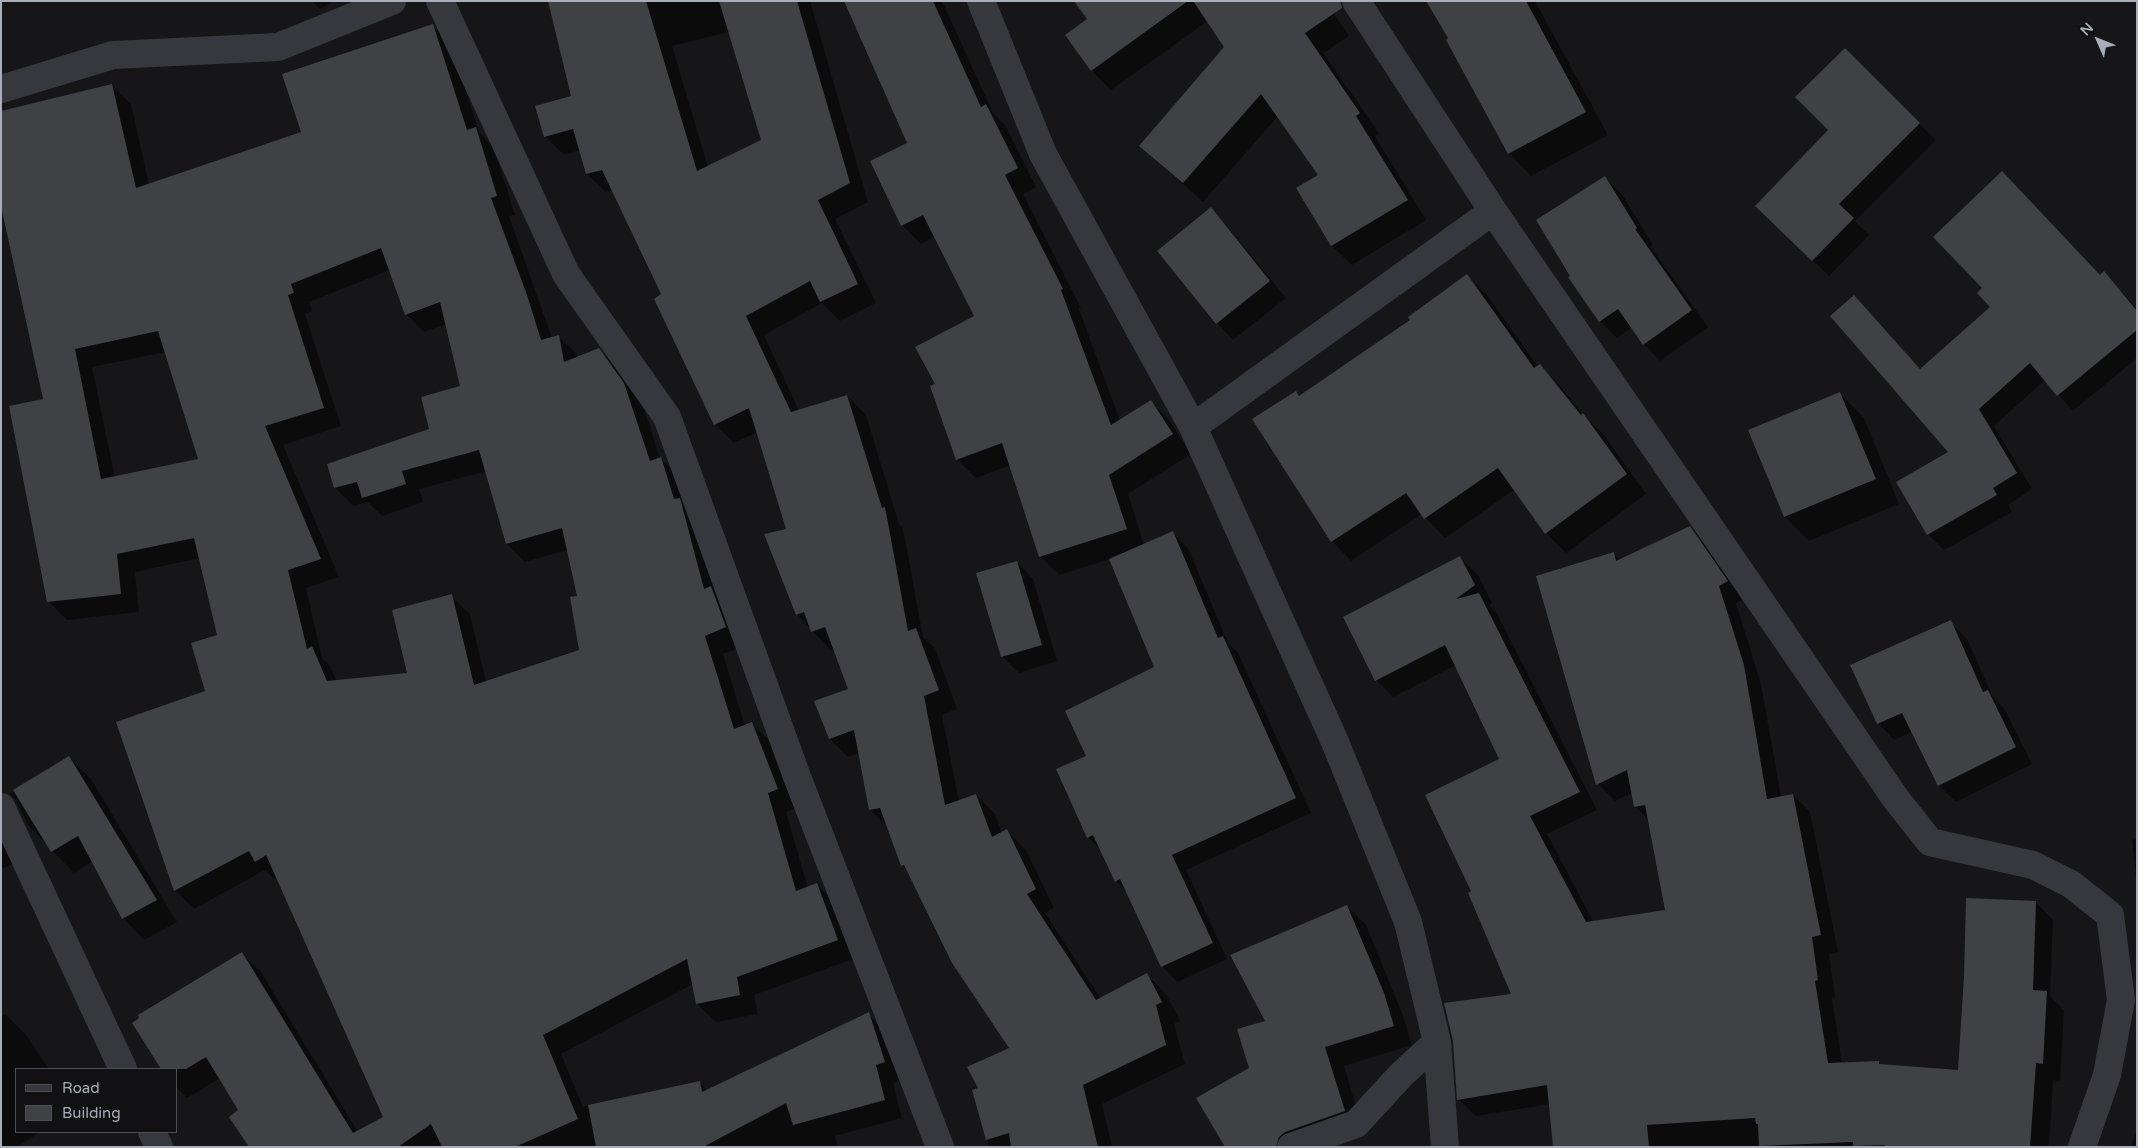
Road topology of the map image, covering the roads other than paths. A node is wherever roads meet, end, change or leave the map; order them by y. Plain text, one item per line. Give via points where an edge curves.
1 (392, 1) edge
2 (440, 1) edge
3 (981, 1) edge
4 (1356, 1) edge
5 (1, 89) edge
6 (1493, 211) junction
7 (1192, 427) junction
8 (1, 807) edge
9 (1437, 1042) junction
10 (123, 1068) edge
11 (152, 1133) edge
12 (159, 1147) edge
13 (940, 1147) edge
14 (1291, 1147) edge
15 (1445, 1147) edge
16 (2082, 1147) edge

1 - 5 street via 278,47 113,55
2 - 13 street via 566,274 667,418 796,774
3 - 7 street via 1043,154
4 - 6 street
6 - 7 street
6 - 16 street via 1896,799 1930,842 2033,865 2071,884 2110,916 2121,1000 2107,1075
7 - 9 street via 1335,742 1408,922
8 - 10 street
9 - 14 street via 1356,1124
9 - 15 street
11 - 12 street

